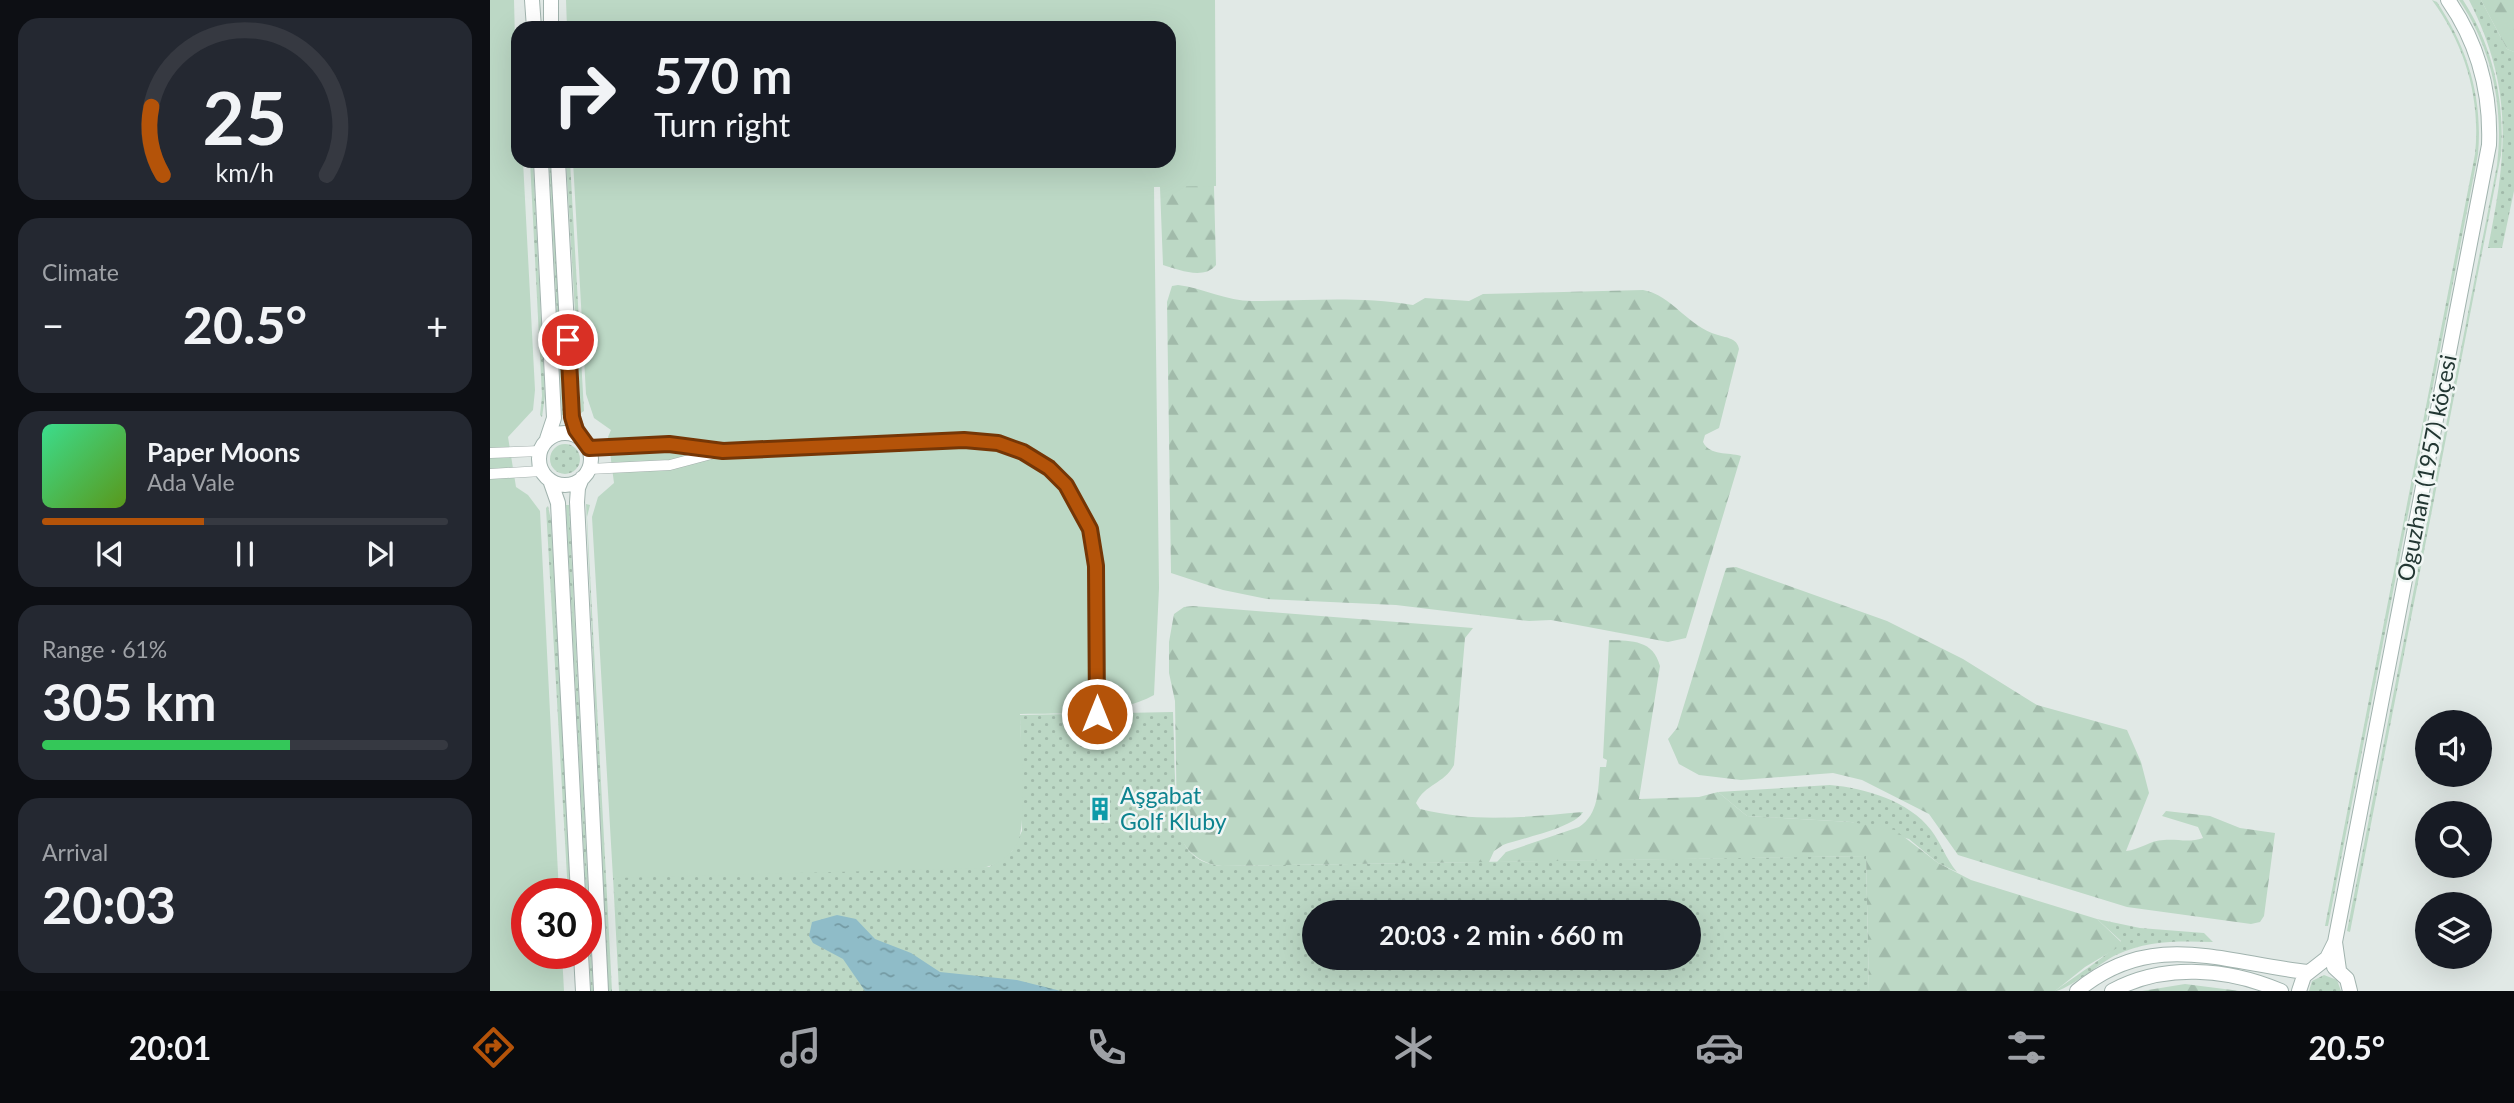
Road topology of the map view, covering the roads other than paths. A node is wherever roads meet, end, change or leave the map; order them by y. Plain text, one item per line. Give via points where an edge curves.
1 (532, 0) edge
2 (551, 0) edge
3 (2448, 0) edge
4 (534, 21) edge
5 (551, 21) edge
6 (541, 168) edge
7 (558, 168) edge
8 (584, 443) junction
9 (544, 445) junction
10 (723, 451) junction
11 (490, 453) edge
12 (490, 474) edge
13 (586, 474) junction
14 (546, 476) junction
15 (1097, 714) dead end
16 (577, 878) edge
17 (2335, 942) junction
18 (582, 969) edge
19 (2313, 969) junction
20 (2339, 971) junction
21 (583, 991) edge
22 (601, 991) edge
23 (2077, 991) edge
24 (2112, 991) edge
25 (2281, 991) edge
26 (2299, 991) edge
27 (2350, 991) edge

1 - 4 street
2 - 5 street
3 - 17 street, Oguzhan (1957) köçesi via 2482,71 2489,145
6 - 9 street via 554,418
7 - 8 street via 572,417
8 - 9 street via 563,433
8 - 10 street via 669,444
8 - 13 street
9 - 11 street
9 - 14 street
10 - 13 street via 670,465
10 - 15 street via 964,440 1009,447 1043,464 1079,503 1093,539
12 - 14 street
13 - 14 street via 566,485
13 - 22 street via 577,497
14 - 16 street via 558,503
17 - 19 street, Oguzhan (1957) köçesi via 2327,958
17 - 20 street, Oguzhan (1957) köçesi
18 - 21 street
19 - 20 street via 2329,966
19 - 23 street via 2169,953 2122,964
19 - 26 street, Oguzhan (1957) köçesi
20 - 27 street, Oguzhan (1957) köçesi
24 - 25 street via 2149,976 2194,972 2235,977

